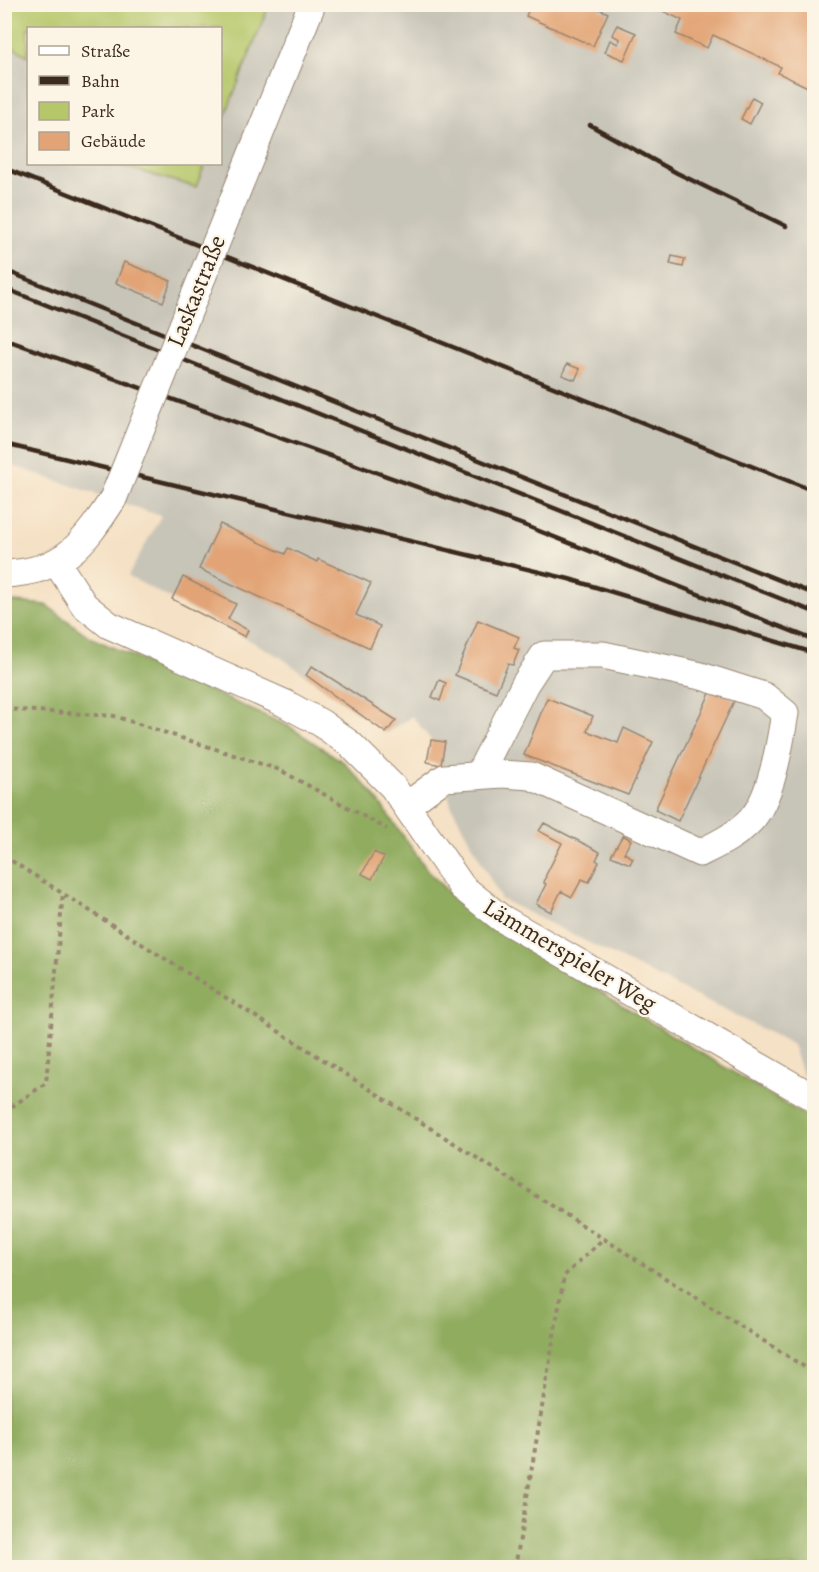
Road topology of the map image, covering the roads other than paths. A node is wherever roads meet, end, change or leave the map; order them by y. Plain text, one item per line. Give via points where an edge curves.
1 (312, 4) edge
2 (57, 563) junction
3 (4, 574) edge
4 (478, 776) junction
5 (406, 806) junction
6 (814, 1098) edge

1 - 2 street, Laskastraße, bridge via 112,499 82,543
2 - 3 street via 24,573
2 - 5 street, Lämmerspieler Weg via 84,605 98,618 321,723 371,763
4 - 4 street via 531,776 700,853 723,842 752,819 775,771 785,713 764,696 702,676 603,655 544,655
4 - 5 street via 444,778
5 - 6 street, Lämmerspieler Weg via 462,887 495,913

